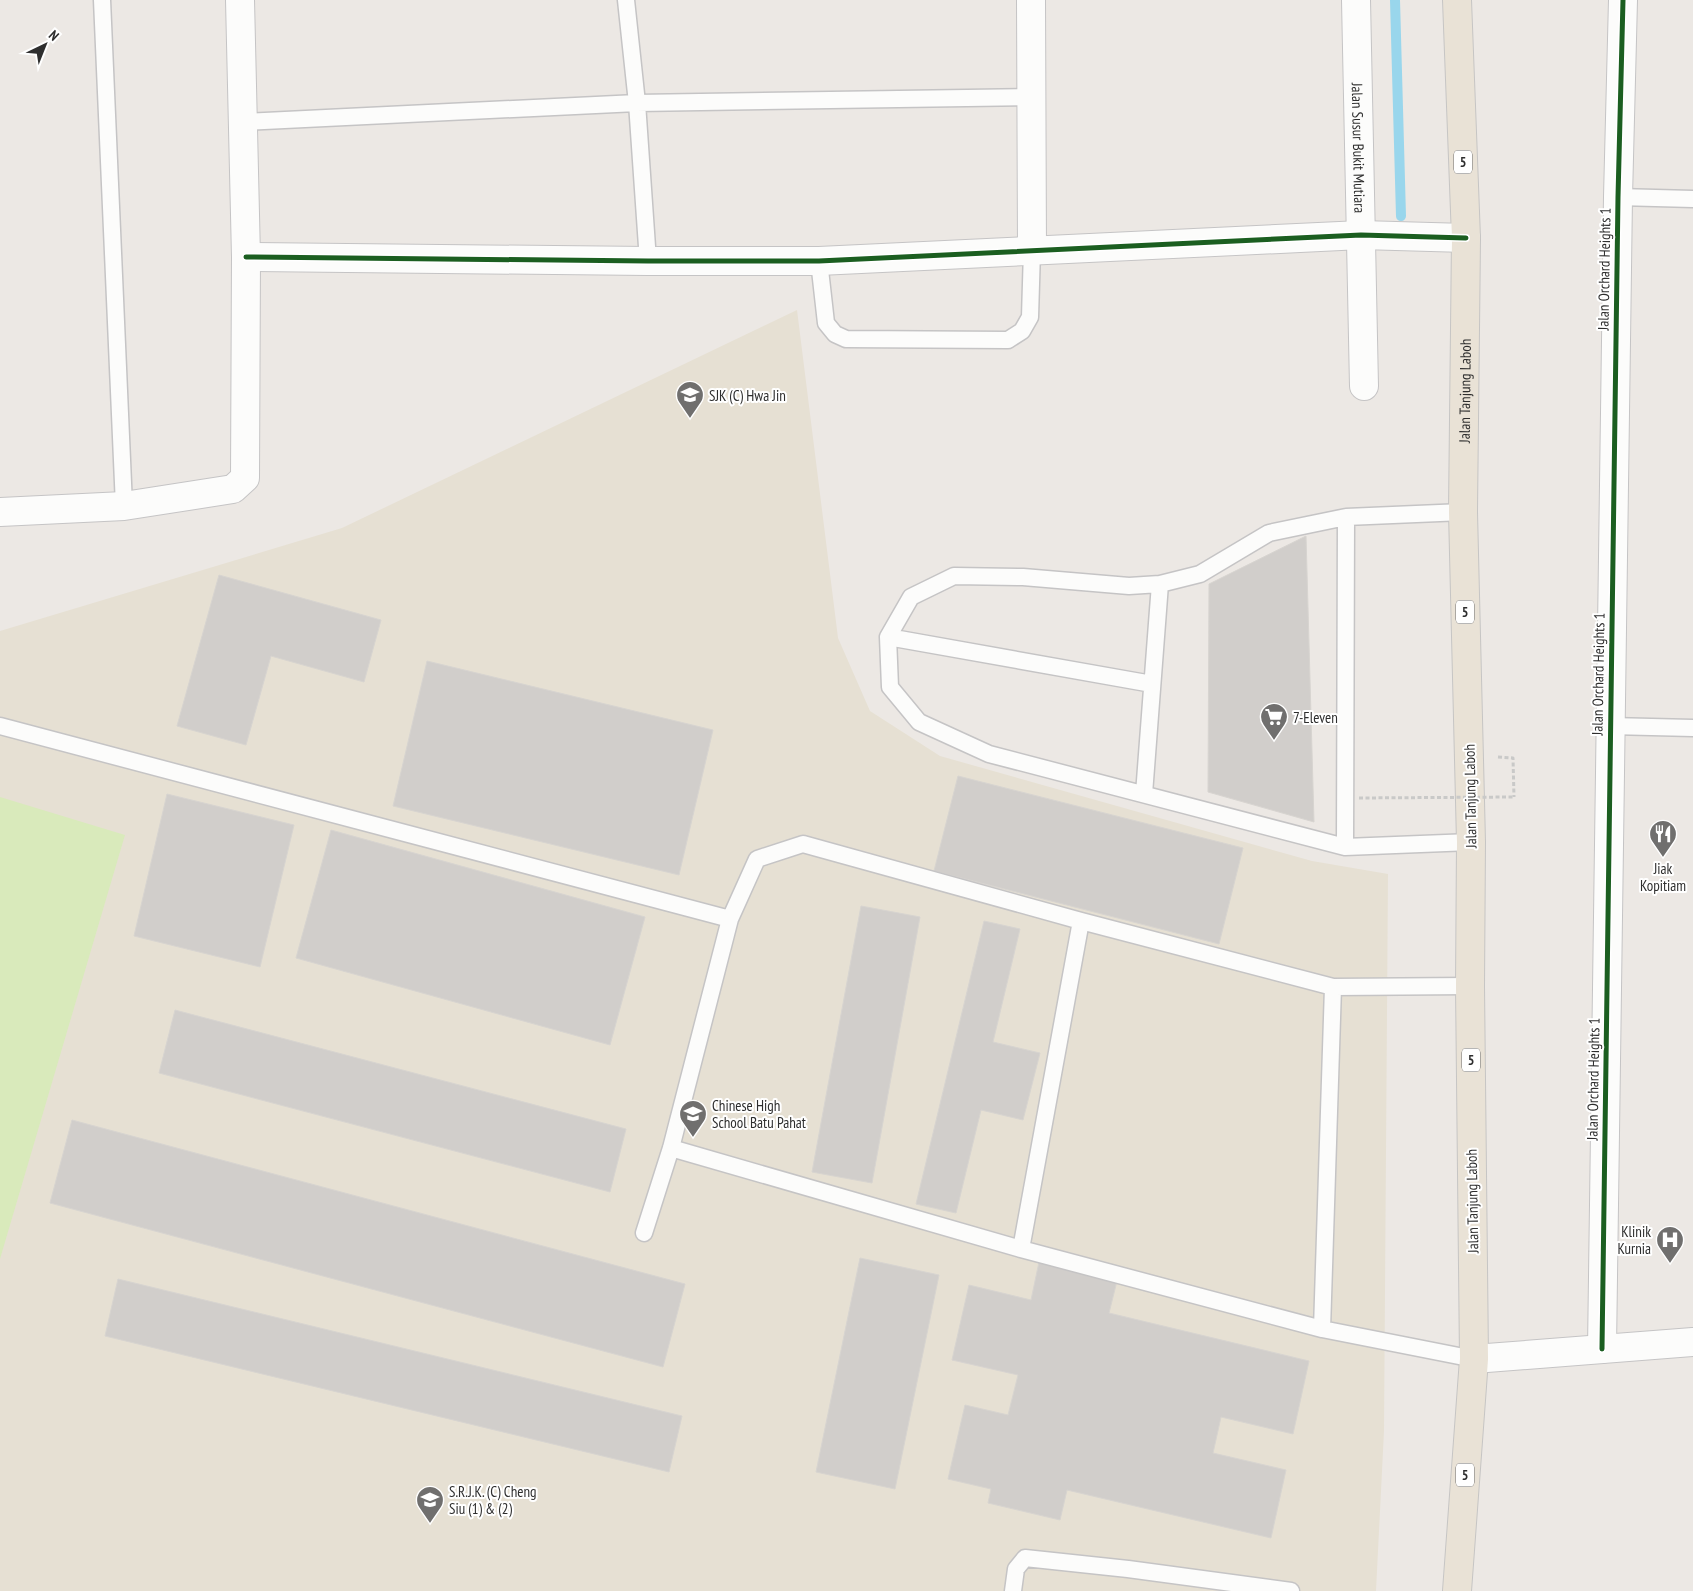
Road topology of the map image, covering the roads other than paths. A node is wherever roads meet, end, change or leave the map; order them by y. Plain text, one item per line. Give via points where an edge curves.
1 (102, 0) edge
2 (240, 0) edge
3 (626, 0) edge
4 (1031, 0) edge
5 (1356, 0) edge
6 (1457, 0) edge
7 (1624, 0) edge
8 (1032, 97) junction
9 (637, 103) junction
10 (242, 122) junction
11 (1618, 197) junction
12 (1693, 199) edge
13 (1361, 235) junction
14 (1466, 238) junction
15 (1032, 250) junction
16 (246, 257) junction
17 (648, 261) junction
18 (819, 261) junction
19 (1364, 386) dead end
20 (124, 506) junction
21 (0, 512) edge
22 (1462, 512) junction
23 (1346, 517) junction
24 (1160, 584) junction
25 (888, 637) junction
26 (1152, 684) junction
27 (0, 726) edge
28 (1610, 726) junction
29 (1693, 728) edge
30 (1144, 794) junction
31 (1471, 842) junction
32 (1345, 847) junction
33 (730, 919) junction
34 (1081, 921) junction
35 (1470, 986) junction
36 (1333, 988) junction
37 (671, 1148) junction
38 (644, 1233) dead end
39 (1021, 1249) junction
40 (1322, 1329) junction
41 (1693, 1342) edge
42 (1602, 1349) junction
43 (1474, 1360) junction
44 (1286, 1590) edge
45 (1013, 1591) edge
46 (1457, 1591) edge

1 - 20 lane
2 - 10 street
3 - 9 lane
4 - 8 street
5 - 13 street, Jalan Susur Bukit Mutiara
6 - 14 highway, Jalan Tanjung Laboh / 5
7 - 11 street, Jalan Orchard Heights 1
8 - 9 lane
8 - 15 street
9 - 10 lane
9 - 17 lane
10 - 16 street
11 - 12 lane
11 - 28 street, Jalan Orchard Heights 1
13 - 14 street
13 - 15 street
13 - 19 street, Jalan Susur Bukit Mutiara
14 - 22 highway, Jalan Tanjung Laboh / 5
15 - 18 street
15 - 18 lane via 1030,317 1022,331 1008,340 846,339 835,334 826,323
16 - 17 street
16 - 20 street via 246,478 232,489
17 - 18 street
20 - 21 street
22 - 23 lane
22 - 31 highway, Jalan Tanjung Laboh / 5
23 - 24 lane via 1269,533 1200,574
23 - 32 lane
24 - 25 lane via 1128,586 1023,577 954,576 911,597
24 - 26 lane
25 - 26 lane
25 - 30 lane via 890,687 919,722 989,754
26 - 30 lane
27 - 33 lane
28 - 29 lane
28 - 42 street, Jalan Orchard Heights 1
30 - 32 lane
31 - 32 lane
31 - 35 highway, Jalan Tanjung Laboh / 5
33 - 34 lane via 757,859 803,844
33 - 37 lane
34 - 36 lane
34 - 39 lane
35 - 36 lane
35 - 43 highway, Jalan Tanjung Laboh / 5
36 - 40 lane
37 - 38 lane
37 - 39 lane
39 - 40 lane
40 - 43 lane
41 - 42 street
42 - 43 street
43 - 46 highway, Jalan Tanjung Laboh / 5
44 - 45 lane via 1025,1558 1016,1569

